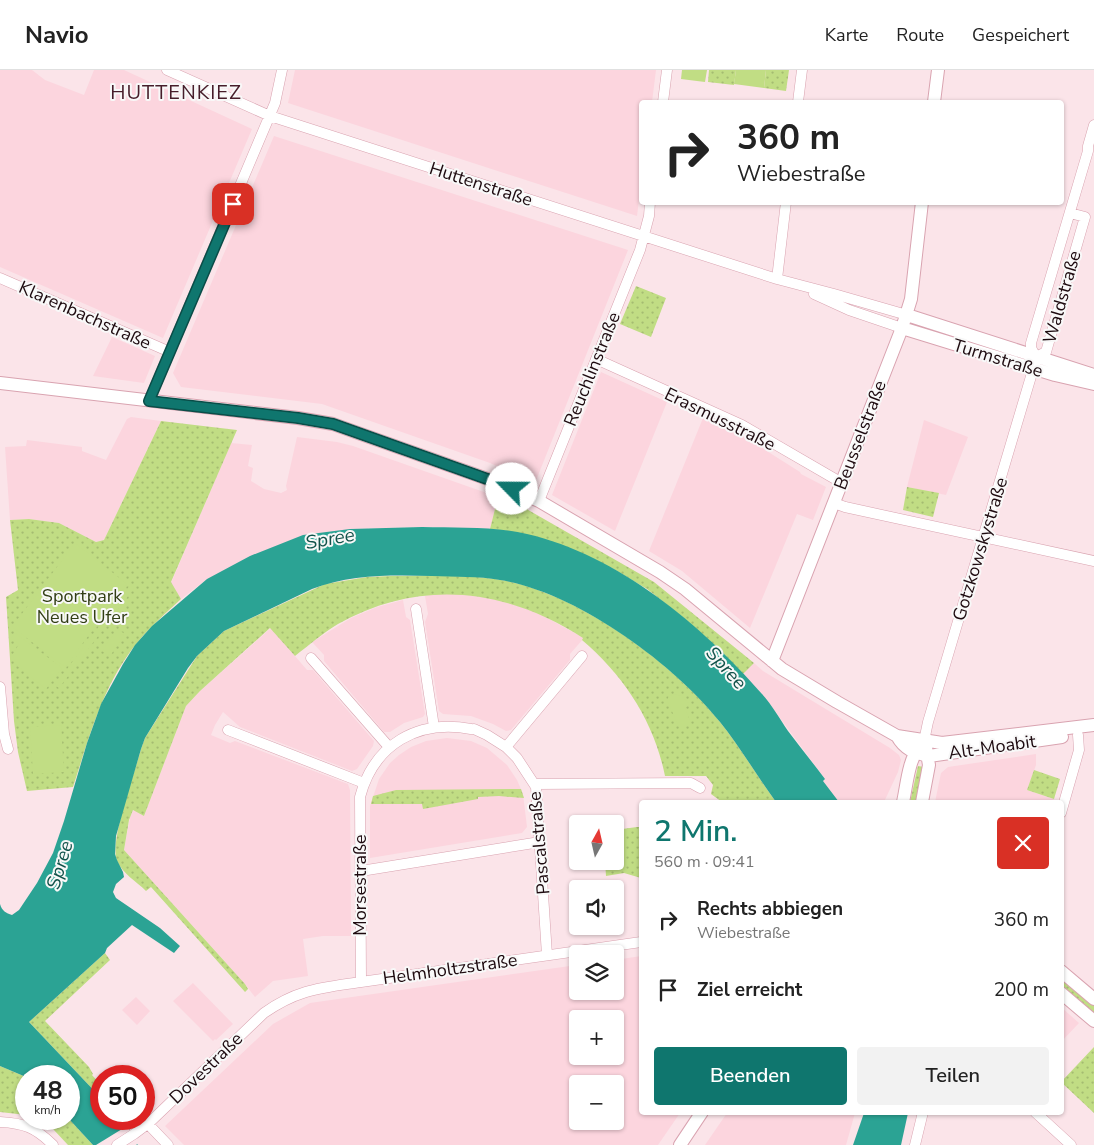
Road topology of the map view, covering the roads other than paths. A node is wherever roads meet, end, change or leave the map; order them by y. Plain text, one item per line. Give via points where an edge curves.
1 (167, 70) edge
2 (282, 70) edge
3 (667, 70) edge
4 (802, 70) edge
5 (938, 70) edge
6 (663, 100) edge
7 (798, 100) edge
8 (934, 100) edge
9 (270, 116) junction
10 (1094, 125) edge
11 (1091, 152) edge
12 (649, 205) edge
13 (786, 205) edge
14 (922, 205) edge
15 (1070, 213) junction
16 (643, 236) junction
17 (0, 278) edge
18 (777, 280) junction
19 (800, 286) junction
20 (906, 315) junction
21 (902, 328) junction
22 (170, 352) junction
23 (596, 359) junction
24 (1035, 363) junction
25 (1093, 379) edge
26 (0, 382) edge
27 (149, 401) junction
28 (842, 483) junction
29 (539, 501) junction
30 (834, 503) junction
31 (984, 536) junction
32 (1094, 561) edge
33 (416, 609) dead end
34 (582, 656) dead end
35 (311, 658) dead end
36 (772, 661) junction
37 (0, 687) edge
38 (1094, 725) edge
39 (434, 727) junction
40 (228, 730) dead end
41 (1094, 732) edge
42 (1078, 734) junction
43 (897, 736) junction
44 (924, 741) junction
45 (389, 747) junction
46 (506, 747) junction
47 (8, 749) dead end
48 (914, 753) junction
49 (928, 756) junction
50 (534, 784) junction
51 (363, 786) junction
52 (700, 788) dead end
53 (903, 800) edge
54 (922, 800) edge
55 (1064, 802) edge
56 (540, 842) junction
57 (360, 871) junction
58 (639, 942) edge
59 (546, 955) junction
60 (1064, 974) edge
61 (361, 982) junction
62 (1064, 996) edge
63 (1094, 999) edge
64 (264, 1013) joint
65 (1094, 1021) edge
66 (700, 1115) edge
67 (922, 1115) edge
68 (1039, 1115) edge
69 (155, 1117) edge
70 (0, 1122) edge
71 (140, 1130) edge
72 (154, 1130) edge
73 (53, 1145) edge
74 (117, 1145) edge
75 (168, 1145) edge
76 (680, 1145) edge
77 (915, 1145) edge
78 (1071, 1145) edge

1 - 9 street, Huttenstraße
2 - 9 street
3 - 6 street
4 - 7 street
5 - 8 main road
9 - 16 street, Huttenstraße
9 - 22 street
10 - 11 street, Waldstraße via 1088,145
11 - 15 street, Waldstraße
12 - 16 street, Reuchlinstraße
13 - 18 street
14 - 20 main road, Beusselstraße via 911,300
15 - 24 street, Waldstraße via 1031,343
15 - 24 street, Waldstraße via 1085,217 1046,352
16 - 18 street, Huttenstraße
16 - 23 street, Reuchlinstraße
17 - 22 street, Klarenbachstraße
18 - 19 street, Huttenstraße
19 - 20 street, Huttenstraße
19 - 21 street, Huttenstraße via 849,310
20 - 21 main road, Beusselstraße
20 - 24 main road, Turmstraße via 1028,353
21 - 24 main road, Turmstraße
21 - 28 main road, Beusselstraße
22 - 27 street
23 - 28 street, Erasmusstraße via 742,425
23 - 29 street, Reuchlinstraße
24 - 25 main road, Turmstraße
24 - 31 street, Gotzkowskystraße
26 - 27 main road, Alt-Moabit
27 - 29 main road, Alt-Moabit via 333,424 490,480
28 - 30 main road, Beusselstraße
29 - 36 main road, Alt-Moabit via 674,581
30 - 31 street
30 - 36 main road, Beusselstraße
31 - 32 street
31 - 44 street, Gotzkowskystraße
33 - 39 street
34 - 46 street
35 - 45 street
36 - 43 main road, Alt-Moabit
37 - 47 street
38 - 44 main road, Alt-Moabit via 942,743
39 - 45 street, Pascalstraße via 409,734
39 - 46 street, Pascalstraße via 472,729
40 - 51 street
41 - 42 main road, Alt-Moabit
42 - 49 main road, Alt-Moabit
42 - 55 street via 1079,750
43 - 44 main road, Alt-Moabit
43 - 48 main road, Alt-Moabit
44 - 48 main road, Gotzkowskystraße
44 - 49 main road, Gotzkowskystraße
45 - 51 street, Pascalstraße via 372,767
46 - 50 street, Pascalstraße
48 - 49 main road, Alt-Moabit
48 - 53 main road, Gotzkowskystraße
49 - 54 main road, Gotzkowskystraße via 930,765
50 - 52 street via 691,783
50 - 56 street, Pascalstraße
51 - 57 street, Morsestraße via 360,797
56 - 57 street
56 - 59 street, Pascalstraße
57 - 61 street, Morsestraße
58 - 59 street, Helmholtzstraße
59 - 61 street, Helmholtzstraße
60 - 63 main road
61 - 64 street, Helmholtzstraße via 304,991
62 - 65 main road
64 - 69 street, Dovestraße
66 - 76 main road
67 - 77 street
68 - 78 street
70 - 73 street via 27,1126
71 - 74 street, Dovestraße
72 - 75 street

